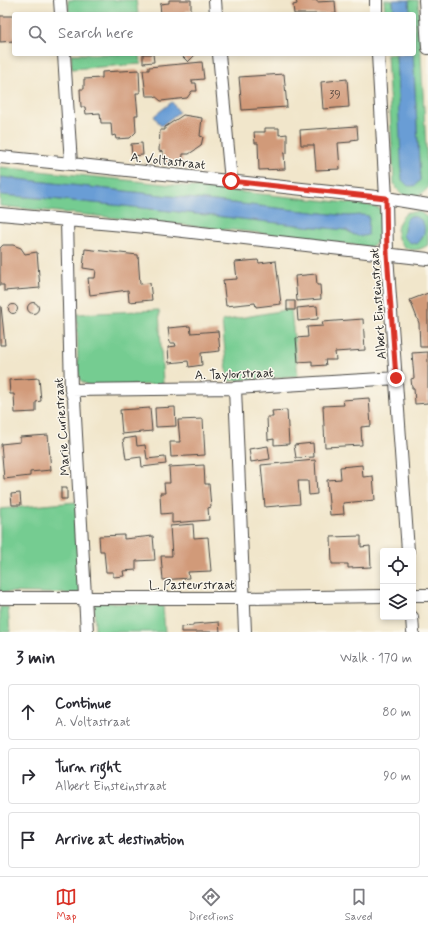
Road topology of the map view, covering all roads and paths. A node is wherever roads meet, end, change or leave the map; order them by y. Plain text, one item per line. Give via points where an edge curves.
1 (60, 0) edge
2 (215, 0) edge
3 (376, 0) edge
4 (426, 0) edge
5 (61, 12) edge
6 (216, 12) edge
7 (376, 12) edge
8 (428, 48) edge
9 (64, 56) edge
10 (219, 56) edge
11 (378, 56) edge
12 (0, 157) edge
13 (71, 164) junction
14 (231, 181) junction
15 (386, 198) junction
16 (428, 205) edge
17 (0, 214) edge
18 (67, 220) junction
19 (387, 254) junction
20 (428, 259) edge
21 (396, 378) junction
22 (235, 388) junction
23 (71, 390) junction
24 (408, 548) edge
25 (416, 595) edge
26 (428, 595) edge
27 (380, 596) edge
28 (0, 598) edge
29 (85, 598) junction
30 (243, 598) junction
31 (412, 620) edge
32 (87, 632) edge
33 (245, 632) edge
34 (413, 632) edge

1 - 5 street
2 - 6 street
3 - 7 street
4 - 8 street
9 - 13 street
10 - 14 street
11 - 15 street, Albert Einsteinstraat
12 - 13 street, A. Voltastraat
13 - 14 street, A. Voltastraat
14 - 15 street, A. Voltastraat
15 - 16 street, A. Voltastraat
15 - 19 street, Albert Einsteinstraat
17 - 18 street
18 - 19 street
18 - 23 street, Marie Curiestraat
19 - 20 street
19 - 21 street, Albert Einsteinstraat
21 - 22 street, A. Taylorstraat
21 - 24 street, Albert Einsteinstraat
22 - 23 street, A. Taylorstraat
22 - 30 street
23 - 29 street, Marie Curiestraat via 74,399
25 - 26 street
27 - 30 street, L. Pasteurstraat
28 - 29 street, L. Pasteurstraat
29 - 30 street, L. Pasteurstraat
29 - 32 street, Marie Curiestraat
30 - 33 street
31 - 34 street

